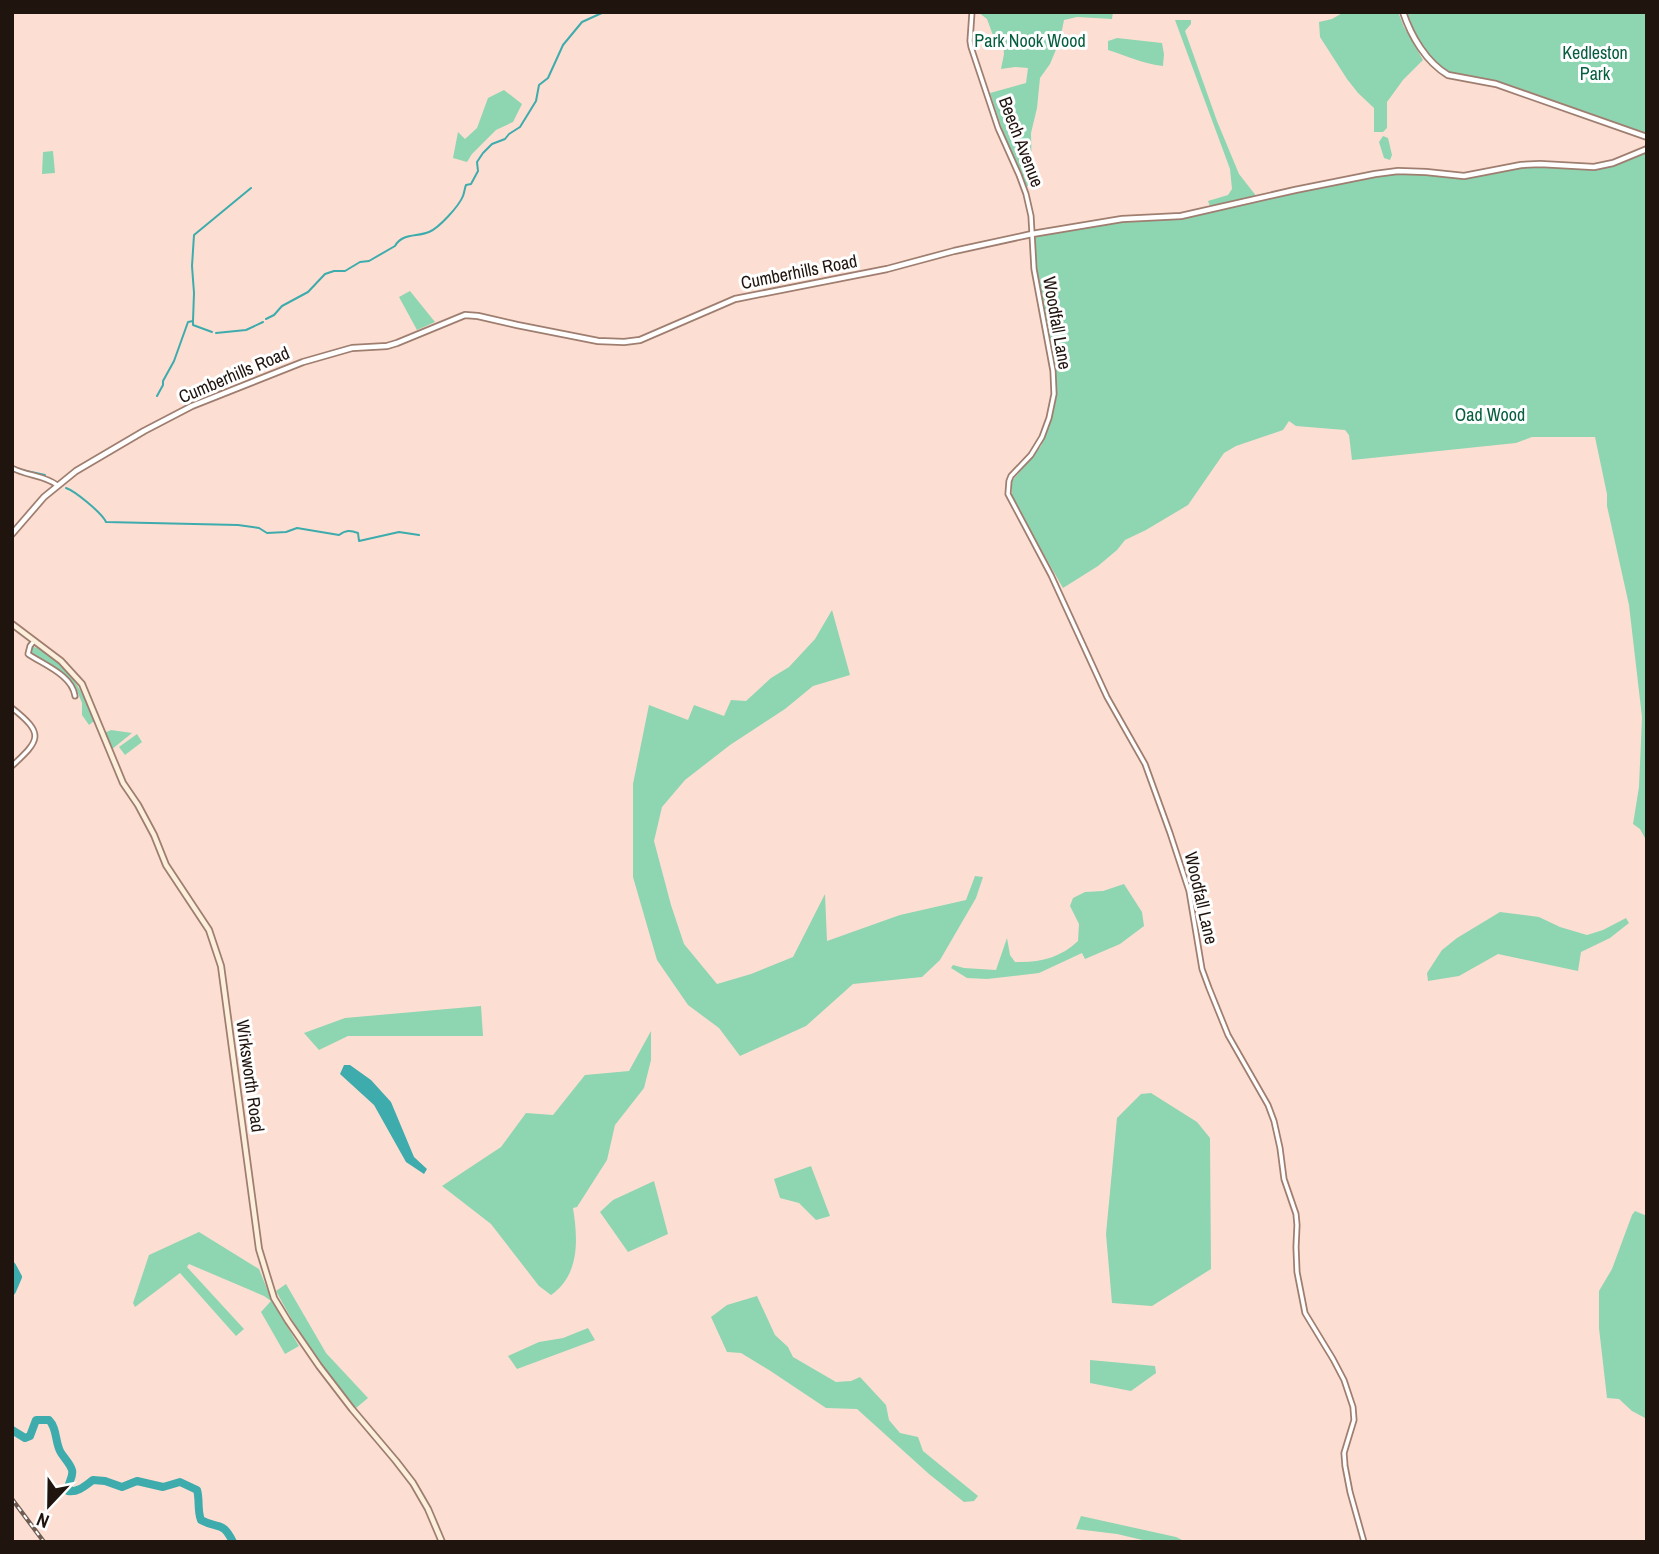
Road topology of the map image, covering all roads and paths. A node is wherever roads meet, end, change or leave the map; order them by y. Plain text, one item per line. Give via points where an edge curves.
1 (972, 12) edge
2 (1403, 12) edge
3 (1647, 137) edge
4 (1647, 149) edge
5 (1032, 234) junction
6 (12, 468) edge
7 (57, 485) junction
8 (12, 534) edge
9 (12, 624) edge
10 (34, 641) junction
11 (75, 696) dead end
12 (12, 708) edge
13 (12, 766) edge
14 (442, 1542) edge
15 (1364, 1542) edge

1 - 5 street, Beech Avenue via 970,41 1003,142 1026,194
2 - 3 street via 1425,54 1448,75 1496,83
4 - 5 street, Cumberhills Road via 1594,167 1521,165 1464,176 1387,173 1181,215
5 - 7 street, Cumberhills Road via 735,299 640,340 598,341 465,315 387,346 352,348 303,362 192,406
5 - 15 street, Woodfall Lane via 1054,394 1039,444 1011,476 1008,494 1144,764 1189,891 1205,979 1228,1035 1274,1121 1284,1179 1296,1214 1297,1272 1305,1313 1351,1396 1354,1420 1345,1466
6 - 7 street
7 - 8 street, Cumberhills Road
9 - 10 main road, Wirksworth Road
10 - 11 street via 28,654 62,676 74,688
10 - 14 main road, Wirksworth Road via 82,684 123,783 154,835 166,866 213,940 221,966 260,1250 274,1298 319,1366 413,1483
12 - 13 street via 36,737

